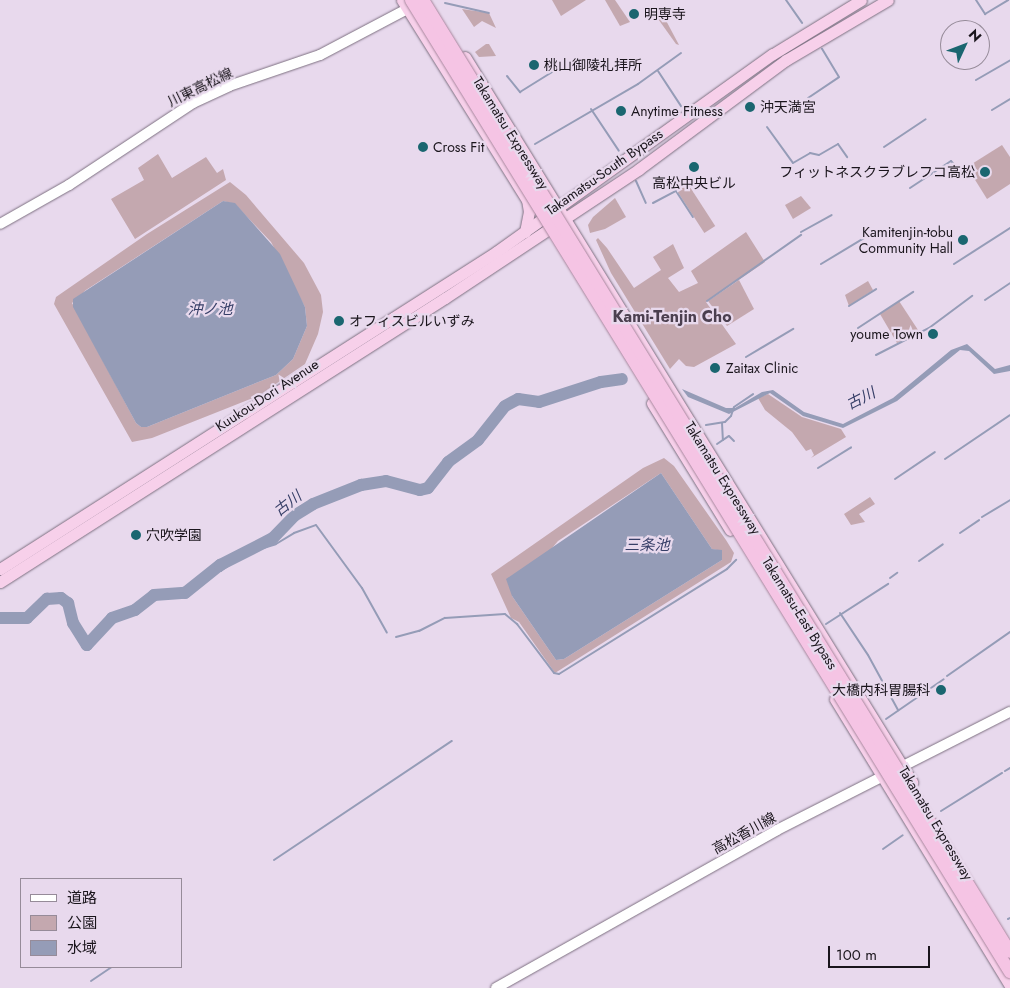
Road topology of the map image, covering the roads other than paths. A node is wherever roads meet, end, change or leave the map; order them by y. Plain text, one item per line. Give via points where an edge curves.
1 (424, 0) edge
2 (429, 0) edge
3 (861, 0) edge
4 (888, 0) edge
5 (407, 3) edge
6 (502, 127) dead end
7 (491, 134) dead end
8 (616, 184) junction
9 (547, 186) junction
10 (577, 194) junction
11 (527, 199) junction
12 (560, 207) junction
13 (566, 218) junction
14 (0, 224) edge
15 (544, 226) junction
16 (574, 229) junction
17 (526, 232) junction
18 (622, 320) dead end
19 (611, 327) dead end
20 (730, 486) junction
21 (709, 497) junction
22 (0, 569) edge
23 (0, 582) edge
24 (1010, 712) edge
25 (903, 767) junction
26 (881, 777) junction
27 (1010, 941) edge
28 (1010, 952) edge
29 (1010, 972) edge
30 (1010, 986) edge
31 (496, 988) edge

1 - 5 main road, 川東高松線
1 - 28 highway, Takamatsu Expressway, bridge
2 - 6 highway via 436,19
2 - 9 highway, Takamatsu-South Bypass
3 - 10 highway, Takamatsu-South Bypass via 765,59
4 - 8 highway, Takamatsu-South Bypass via 786,60
5 - 7 highway via 425,26
5 - 11 highway, Takamatsu-South Bypass
5 - 14 main road, 川東高松線 via 304,62 211,94 35,206
5 - 29 highway, Takamatsu Expressway, bridge
8 - 13 highway, Takamatsu-South Bypass
8 - 16 highway via 575,220
9 - 10 highway via 562,196
9 - 12 highway, Takamatsu-South Bypass
10 - 12 highway, Takamatsu-South Bypass
11 - 15 highway, Takamatsu-South Bypass
11 - 17 highway
12 - 13 highway, Takamatsu-East Bypass
12 - 15 highway, Takamatsu-South Bypass
13 - 15 highway, Takamatsu-South Bypass
13 - 16 highway, Takamatsu-East Bypass
15 - 17 highway, Kuukou-Dori Avenue
15 - 21 highway, Takamatsu-East Bypass
15 - 23 highway, Kuukou-Dori Avenue
16 - 20 highway, Takamatsu-East Bypass
17 - 22 highway, Kuukou-Dori Avenue via 324,365
18 - 20 highway via 715,471
19 - 21 highway via 704,478
20 - 25 highway, Takamatsu-East Bypass
21 - 26 highway, Takamatsu-East Bypass
24 - 25 main road, 高松香川線
25 - 26 main road, 高松香川線
25 - 27 highway, Takamatsu-East Bypass
26 - 30 highway, Takamatsu-East Bypass
26 - 31 main road, 高松香川線 via 777,830

